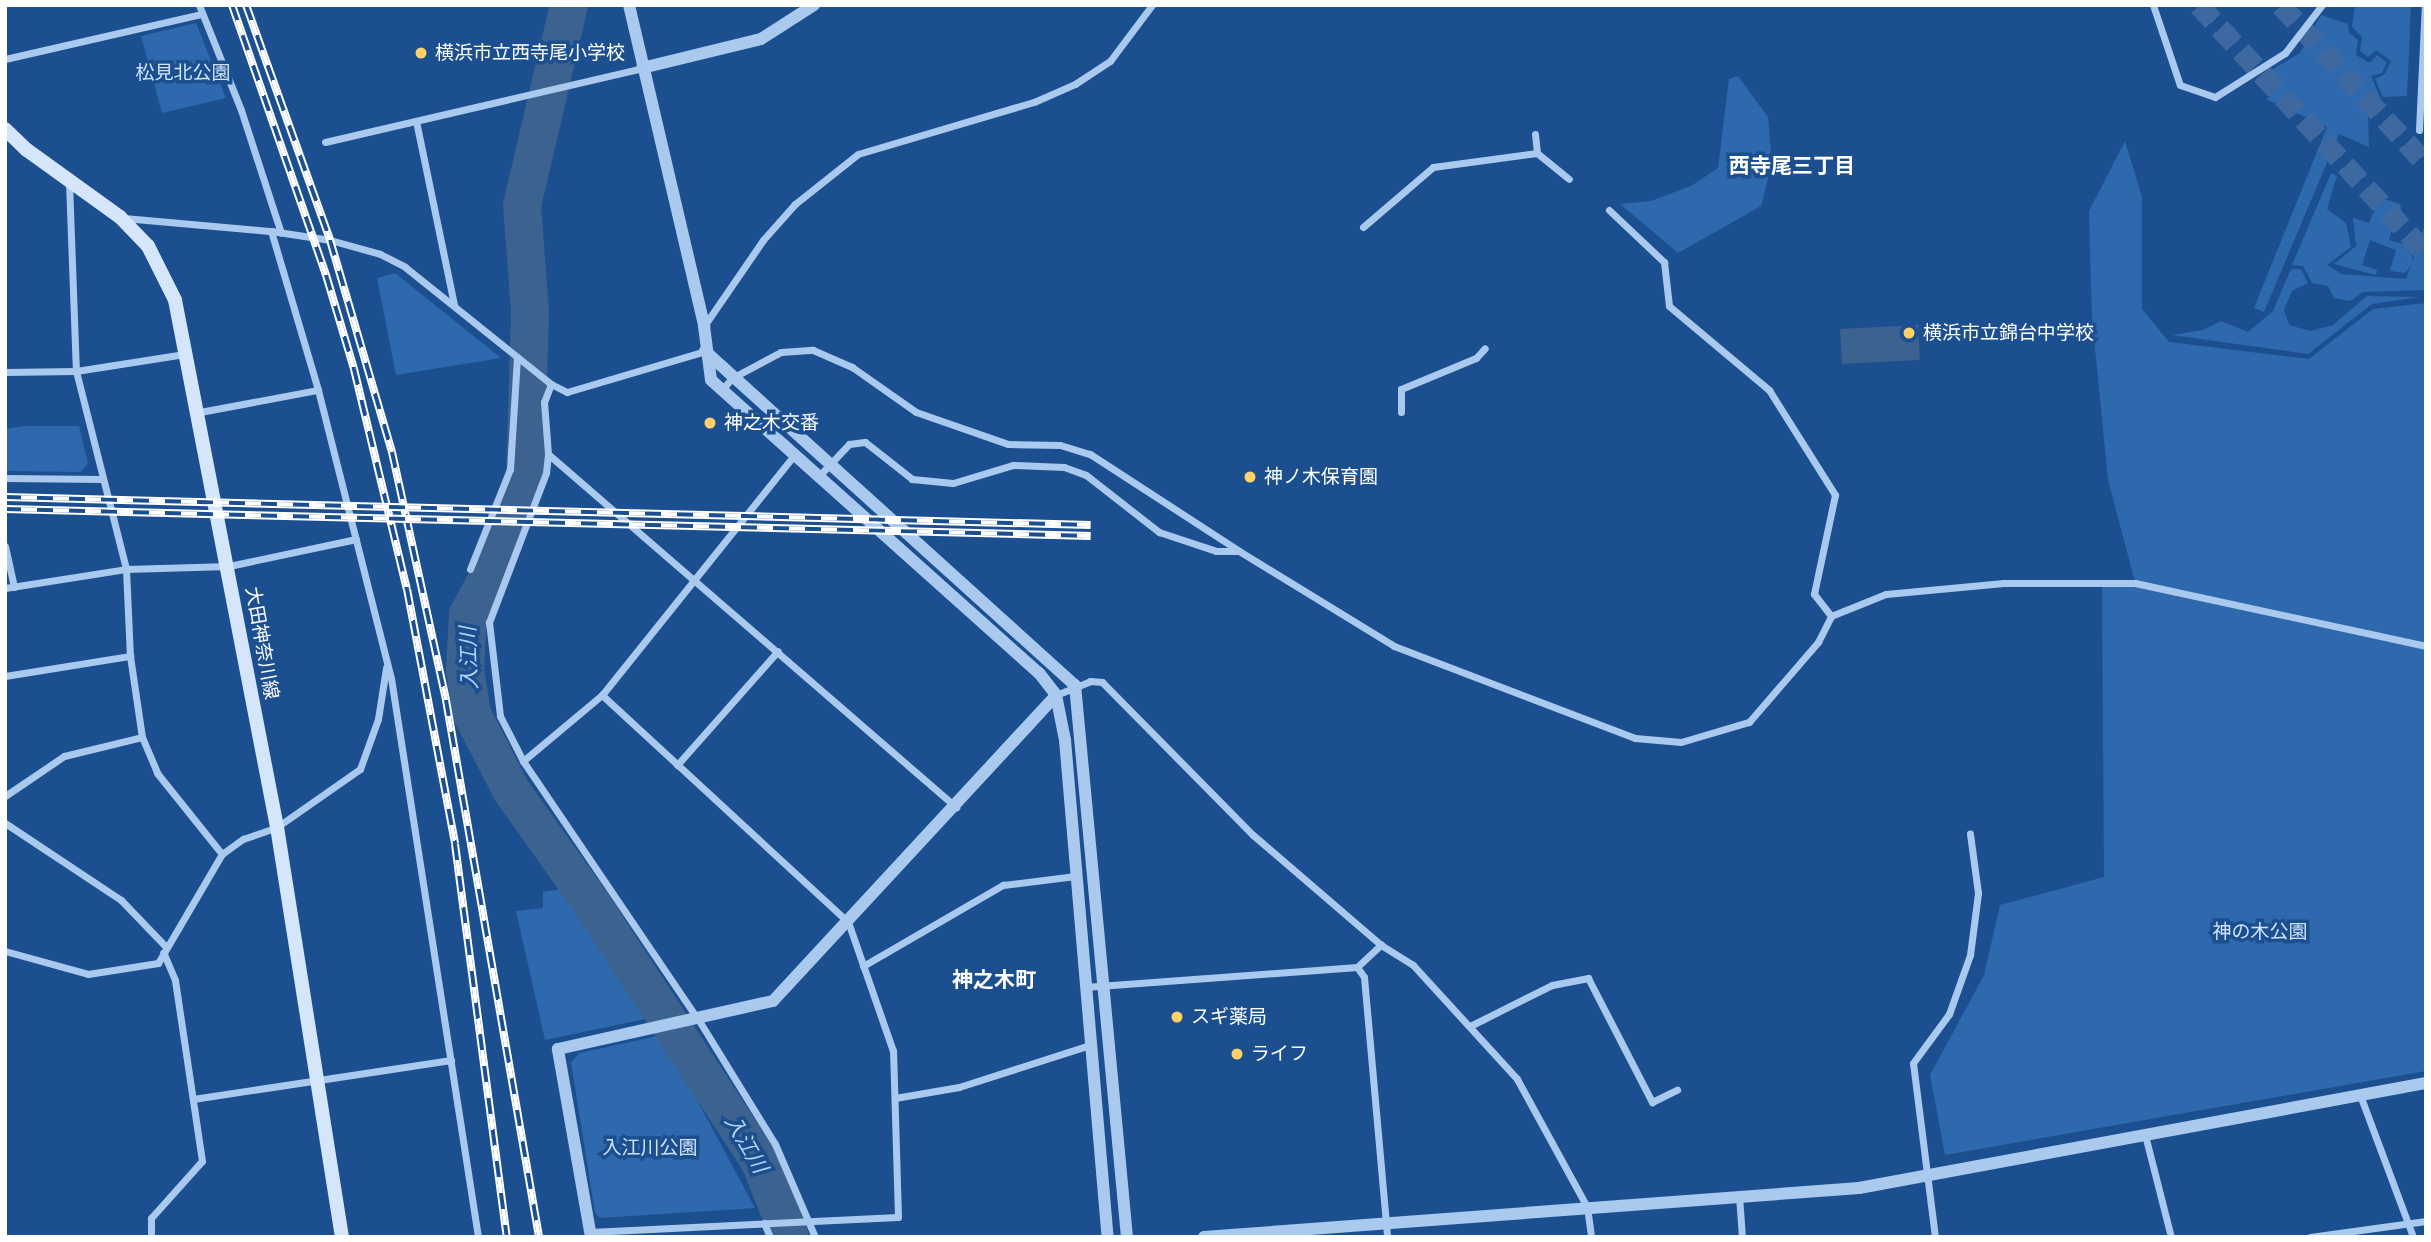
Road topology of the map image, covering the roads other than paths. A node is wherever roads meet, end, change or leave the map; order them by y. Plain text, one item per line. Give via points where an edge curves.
1 (199, 5) edge
2 (629, 5) edge
3 (814, 5) edge
4 (1152, 5) edge
5 (2153, 5) edge
6 (2322, 5) edge
7 (2425, 5) edge
8 (202, 14) junction
9 (5, 59) edge
10 (642, 68) junction
11 (416, 121) junction
12 (5, 129) edge
13 (2419, 130) dead end
14 (1535, 134) dead end
15 (325, 142) dead end
16 (1537, 153) junction
17 (1569, 179) dead end
18 (69, 181) junction
19 (1609, 210) dead end
20 (120, 217) junction
21 (1363, 227) dead end
22 (271, 231) junction
23 (281, 233) junction
24 (454, 306) junction
25 (704, 326) junction
26 (1485, 348) dead end
27 (705, 351) junction
28 (189, 354) junction
29 (519, 358) junction
30 (76, 371) junction
31 (5, 372) edge
32 (732, 378) junction
33 (551, 384) junction
34 (318, 390) junction
35 (722, 391) junction
36 (200, 412) junction
37 (1401, 412) dead end
38 (548, 454) junction
39 (794, 455) junction
40 (830, 464) junction
41 (818, 477) junction
42 (5, 478) edge
43 (102, 480) junction
44 (356, 539) junction
45 (5, 546) edge
46 (1239, 551) junction
47 (229, 566) junction
48 (126, 569) junction
49 (470, 569) dead end
50 (695, 579) junction
51 (14, 587) junction
52 (5, 588) edge
53 (1831, 616) junction
54 (2426, 646) edge
55 (778, 651) junction
56 (130, 656) junction
57 (387, 663) junction
58 (5, 676) edge
59 (1075, 685) junction
60 (602, 695) junction
61 (1056, 695) junction
62 (142, 737) junction
63 (523, 761) junction
64 (677, 765) junction
65 (5, 796) edge
66 (957, 807) junction
67 (5, 823) edge
68 (277, 827) junction
69 (1970, 834) dead end
70 (222, 854) junction
71 (1075, 876) junction
72 (848, 922) junction
73 (1381, 945) junction
74 (165, 950) junction
75 (5, 951) edge
76 (863, 966) junction
77 (1357, 967) junction
78 (1104, 986) junction
79 (1084, 987) junction
80 (696, 1019) junction
81 (1470, 1026) junction
82 (1090, 1045) junction
83 (451, 1060) junction
84 (317, 1081) junction
85 (2426, 1083) edge
86 (1677, 1090) dead end
87 (2360, 1095) junction
88 (895, 1098) junction
89 (193, 1099) junction
90 (2145, 1135) junction
91 (1928, 1176) junction
92 (1739, 1196) junction
93 (1587, 1207) junction
94 (811, 1220) junction
95 (2426, 1221) edge
96 (1385, 1222) junction
97 (2407, 1222) junction
98 (764, 1223) junction
99 (590, 1234) edge
100 (151, 1237) edge
101 (342, 1237) edge
102 (478, 1237) edge
103 (770, 1237) edge
104 (815, 1237) edge
105 (1108, 1237) edge
106 (1126, 1237) edge
107 (1204, 1237) edge
108 (1387, 1237) edge
109 (1591, 1237) edge
110 (1742, 1237) edge
111 (1935, 1237) edge
112 (2171, 1237) edge
113 (2310, 1237) edge
114 (2413, 1237) edge

1 - 8 street
2 - 10 street
3 - 10 street via 761,39
4 - 25 street via 1110,61 1075,84 1034,102 858,154 795,204
5 - 6 street via 2180,85 2215,97 2285,53
7 - 13 street
8 - 9 street
8 - 23 street
10 - 11 street
10 - 25 street
11 - 15 street
11 - 24 street
12 - 18 main road, 大田神奈川線
14 - 16 street
16 - 17 street
16 - 21 street via 1433,167
18 - 20 main road, 大田神奈川線
18 - 30 street
19 - 53 street via 1664,262 1669,306 1769,390 1835,495 1814,594
20 - 22 street
20 - 28 main road, 大田神奈川線 via 148,246 175,299
22 - 23 street
22 - 34 street
23 - 24 street via 380,254 405,267
24 - 29 street
25 - 27 street
26 - 37 street via 1476,358 1401,388
27 - 32 street
27 - 33 street via 576,391
27 - 35 street via 712,380
28 - 30 street
28 - 36 main road, 大田神奈川線
29 - 33 street
29 - 49 street via 510,469
30 - 31 street
30 - 43 street
32 - 35 street
32 - 40 street
32 - 46 street via 781,352 813,350 852,367 916,412 1007,444 1060,445 1090,454
33 - 38 street via 544,402
34 - 36 street
34 - 44 street
35 - 39 street
36 - 47 main road, 大田神奈川線
38 - 50 street
38 - 63 street via 546,473 489,622 500,716
39 - 41 street
39 - 50 street
40 - 41 street
40 - 46 street via 849,443 865,442 912,480 953,483 1013,465 1064,467 1086,475 1159,532 1216,551
40 - 59 street
41 - 61 street via 1039,673
42 - 43 street
43 - 48 street
44 - 47 street
44 - 57 street
45 - 51 street
46 - 53 street via 1394,646 1635,738 1681,742 1749,722 1818,642
47 - 48 street
47 - 68 main road, 大田神奈川線
48 - 51 street
48 - 56 street
50 - 55 street
50 - 60 street
51 - 52 street
53 - 54 street via 1885,594 2003,583 2135,583
55 - 64 street
55 - 66 street
56 - 58 street
56 - 62 street
57 - 68 street via 377,719 360,769
57 - 83 street
59 - 61 street
59 - 73 street via 1102,682 1253,835
59 - 78 street
60 - 63 street
60 - 64 street
61 - 66 street
61 - 71 street via 1065,740
62 - 65 street via 64,756
62 - 70 street via 157,773
63 - 80 street
64 - 72 street
66 - 72 street
67 - 74 street via 121,900
68 - 70 street via 243,839
68 - 84 main road, 大田神奈川線
69 - 91 street via 1978,893 1970,955 1949,1014 1913,1063
70 - 74 street
71 - 76 street via 1003,885
71 - 79 street
72 - 76 street
72 - 80 street via 773,1001
73 - 77 street
73 - 81 street via 1413,965
74 - 75 street via 158,963 88,974
74 - 89 street via 175,980
76 - 88 street via 893,1051
77 - 78 street
77 - 96 street via 1364,977
78 - 79 street
78 - 106 street
79 - 82 street
80 - 94 street via 775,1144
80 - 99 street via 558,1049
81 - 86 street via 1552,985 1588,978 1652,1102
81 - 93 street via 1517,1079
82 - 88 street via 958,1087
82 - 105 street
83 - 84 street
83 - 102 street
84 - 89 street
84 - 101 main road, 大田神奈川線
85 - 87 street
87 - 90 street
87 - 97 street
88 - 94 street via 898,1217
89 - 100 street via 202,1161 151,1218
90 - 91 street
90 - 112 street
91 - 92 street via 1859,1188
91 - 111 street
92 - 93 street
92 - 110 street
93 - 96 street
93 - 109 street
94 - 98 street
94 - 104 street
95 - 97 street
96 - 107 street
96 - 108 street
97 - 113 street
97 - 114 street
98 - 99 street
98 - 103 street

